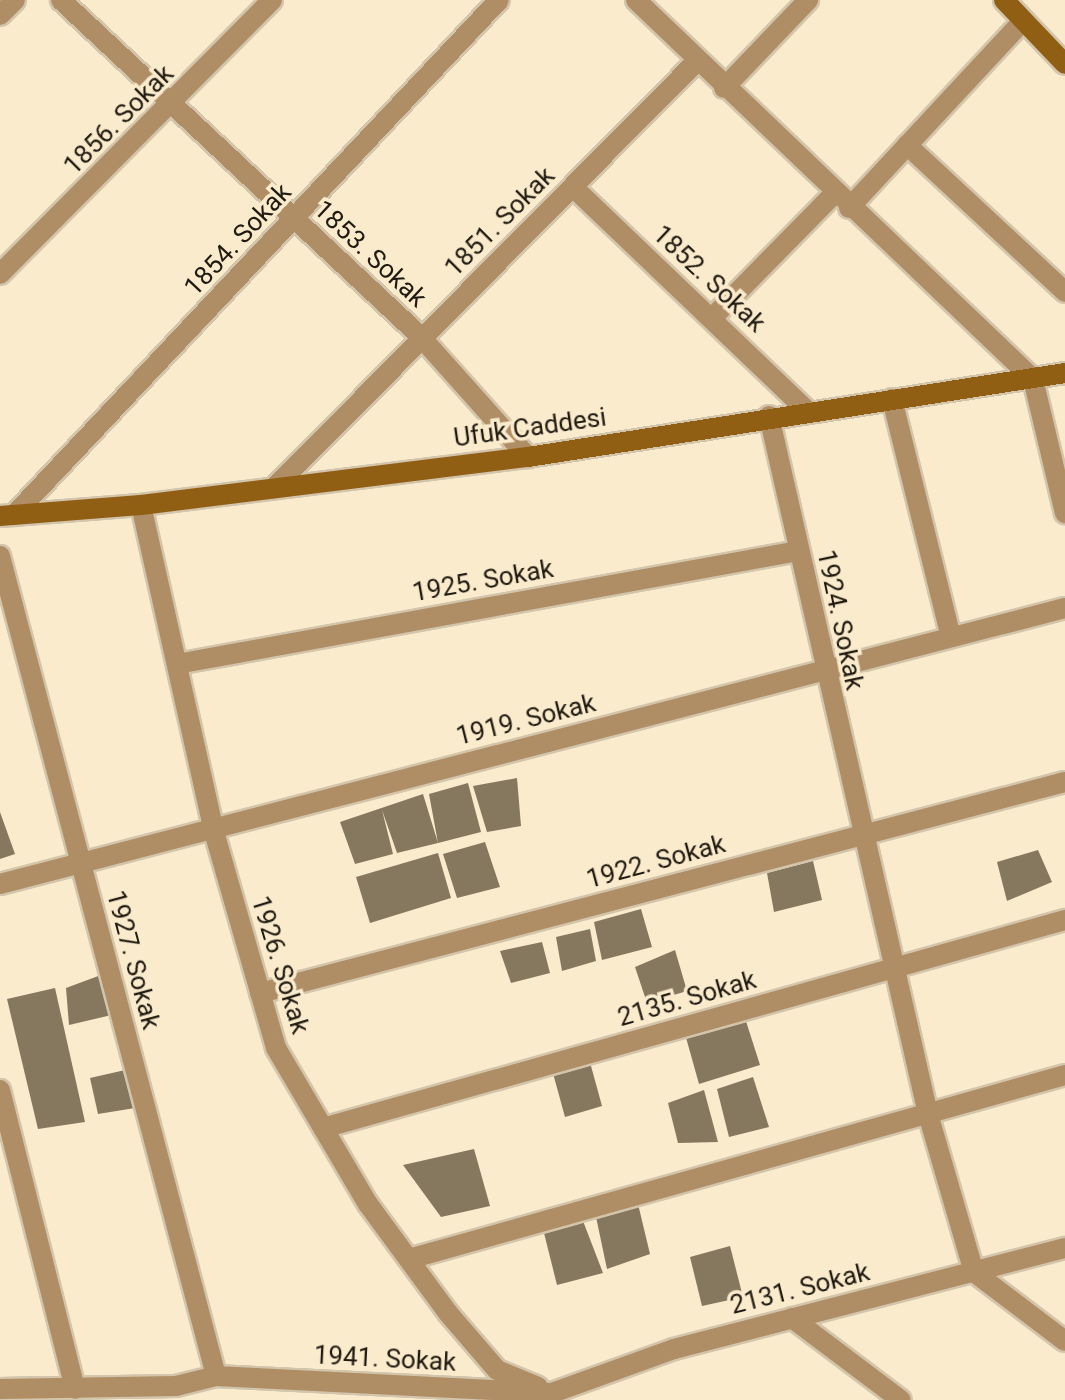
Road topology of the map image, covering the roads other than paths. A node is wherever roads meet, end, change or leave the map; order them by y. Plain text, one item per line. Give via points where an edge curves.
1 (15, 0) edge
2 (61, 0) edge
3 (272, 0) edge
4 (499, 0) edge
5 (636, 0) edge
6 (808, 0) edge
7 (1004, 0) edge
8 (0, 15) edge
9 (1023, 21) junction
10 (696, 62) junction
11 (1065, 64) edge
12 (724, 88) junction
13 (173, 105) junction
14 (907, 145) junction
15 (573, 187) junction
16 (842, 201) junction
17 (294, 219) junction
18 (0, 274) edge
19 (1065, 292) edge
20 (714, 316) junction
21 (421, 337) junction
22 (1065, 373) edge
23 (1033, 379) junction
24 (892, 399) junction
25 (807, 411) junction
26 (769, 416) junction
27 (528, 457) junction
28 (274, 488) junction
29 (141, 505) junction
30 (1065, 513) edge
31 (7, 516) edge
32 (798, 551) junction
33 (0, 556) edge
34 (1065, 608) edge
35 (951, 637) junction
36 (177, 664) junction
37 (824, 670) junction
38 (1065, 782) edge
39 (213, 828) junction
40 (863, 835) junction
41 (80, 863) junction
42 (0, 884) edge
43 (1065, 920) edge
44 (894, 967) junction
45 (260, 993) junction
46 (1065, 1075) edge
47 (0, 1090) edge
48 (928, 1114) junction
49 (323, 1128) junction
50 (1065, 1248) edge
51 (409, 1259) junction
52 (974, 1272) junction
53 (792, 1318) junction
54 (1065, 1341) edge
55 (216, 1376) junction
56 (0, 1389) edge
57 (75, 1389) junction
58 (552, 1393) junction
59 (901, 1400) edge

1 - 8 street
2 - 13 street, 1853. Sokak
3 - 13 street, 1856. Sokak
4 - 17 street, 1854. Sokak
5 - 10 street
6 - 12 street
7 - 9 main road
9 - 11 main road
9 - 14 street
10 - 12 street
10 - 15 street, 1851. Sokak
12 - 16 street
13 - 17 street, 1853. Sokak
13 - 18 street, 1856. Sokak
14 - 16 street
14 - 19 street
15 - 20 street, 1852. Sokak
15 - 21 street, 1851. Sokak
16 - 20 street
16 - 23 street
17 - 21 street, 1853. Sokak
17 - 31 street, 1854. Sokak
20 - 25 street, 1852. Sokak
21 - 27 street, 1853. Sokak
21 - 28 street, 1851. Sokak
22 - 23 main road, Ufuk Caddesi
23 - 24 main road, Ufuk Caddesi
23 - 30 street
24 - 25 main road, Ufuk Caddesi
24 - 35 street
25 - 26 main road, Ufuk Caddesi
26 - 27 main road, Ufuk Caddesi
26 - 32 street, 1924. Sokak
27 - 28 main road, Ufuk Caddesi
28 - 29 main road, Ufuk Caddesi
29 - 31 main road, Ufuk Caddesi
29 - 36 street, 1926. Sokak
32 - 36 street, 1925. Sokak
32 - 37 street, 1924. Sokak
33 - 41 street, 1927. Sokak
34 - 35 street, 1919. Sokak
35 - 37 street, 1919. Sokak
36 - 39 street, 1926. Sokak
37 - 39 street, 1919. Sokak
37 - 40 street, 1924. Sokak
38 - 40 street, 1922. Sokak
39 - 41 street, 1919. Sokak
39 - 45 street, 1926. Sokak
40 - 44 street, 1924. Sokak
40 - 45 street, 1922. Sokak
41 - 42 street, 1919. Sokak
41 - 55 street, 1927. Sokak
43 - 44 street, 2135. Sokak
44 - 48 street, 1924. Sokak
44 - 49 street, 2135. Sokak
45 - 49 street, 1926. Sokak via 276,1048
46 - 48 street
47 - 57 street
48 - 51 street
48 - 52 street, 1924. Sokak
49 - 51 street, 1926. Sokak via 368,1204
50 - 52 street, 2131. Sokak
51 - 58 street, 1926. Sokak via 497,1370
52 - 53 street, 2131. Sokak
52 - 54 street
53 - 58 street, 2131. Sokak via 674,1349
53 - 59 street
55 - 57 street via 176,1386
55 - 58 street, 1941. Sokak
56 - 57 street

